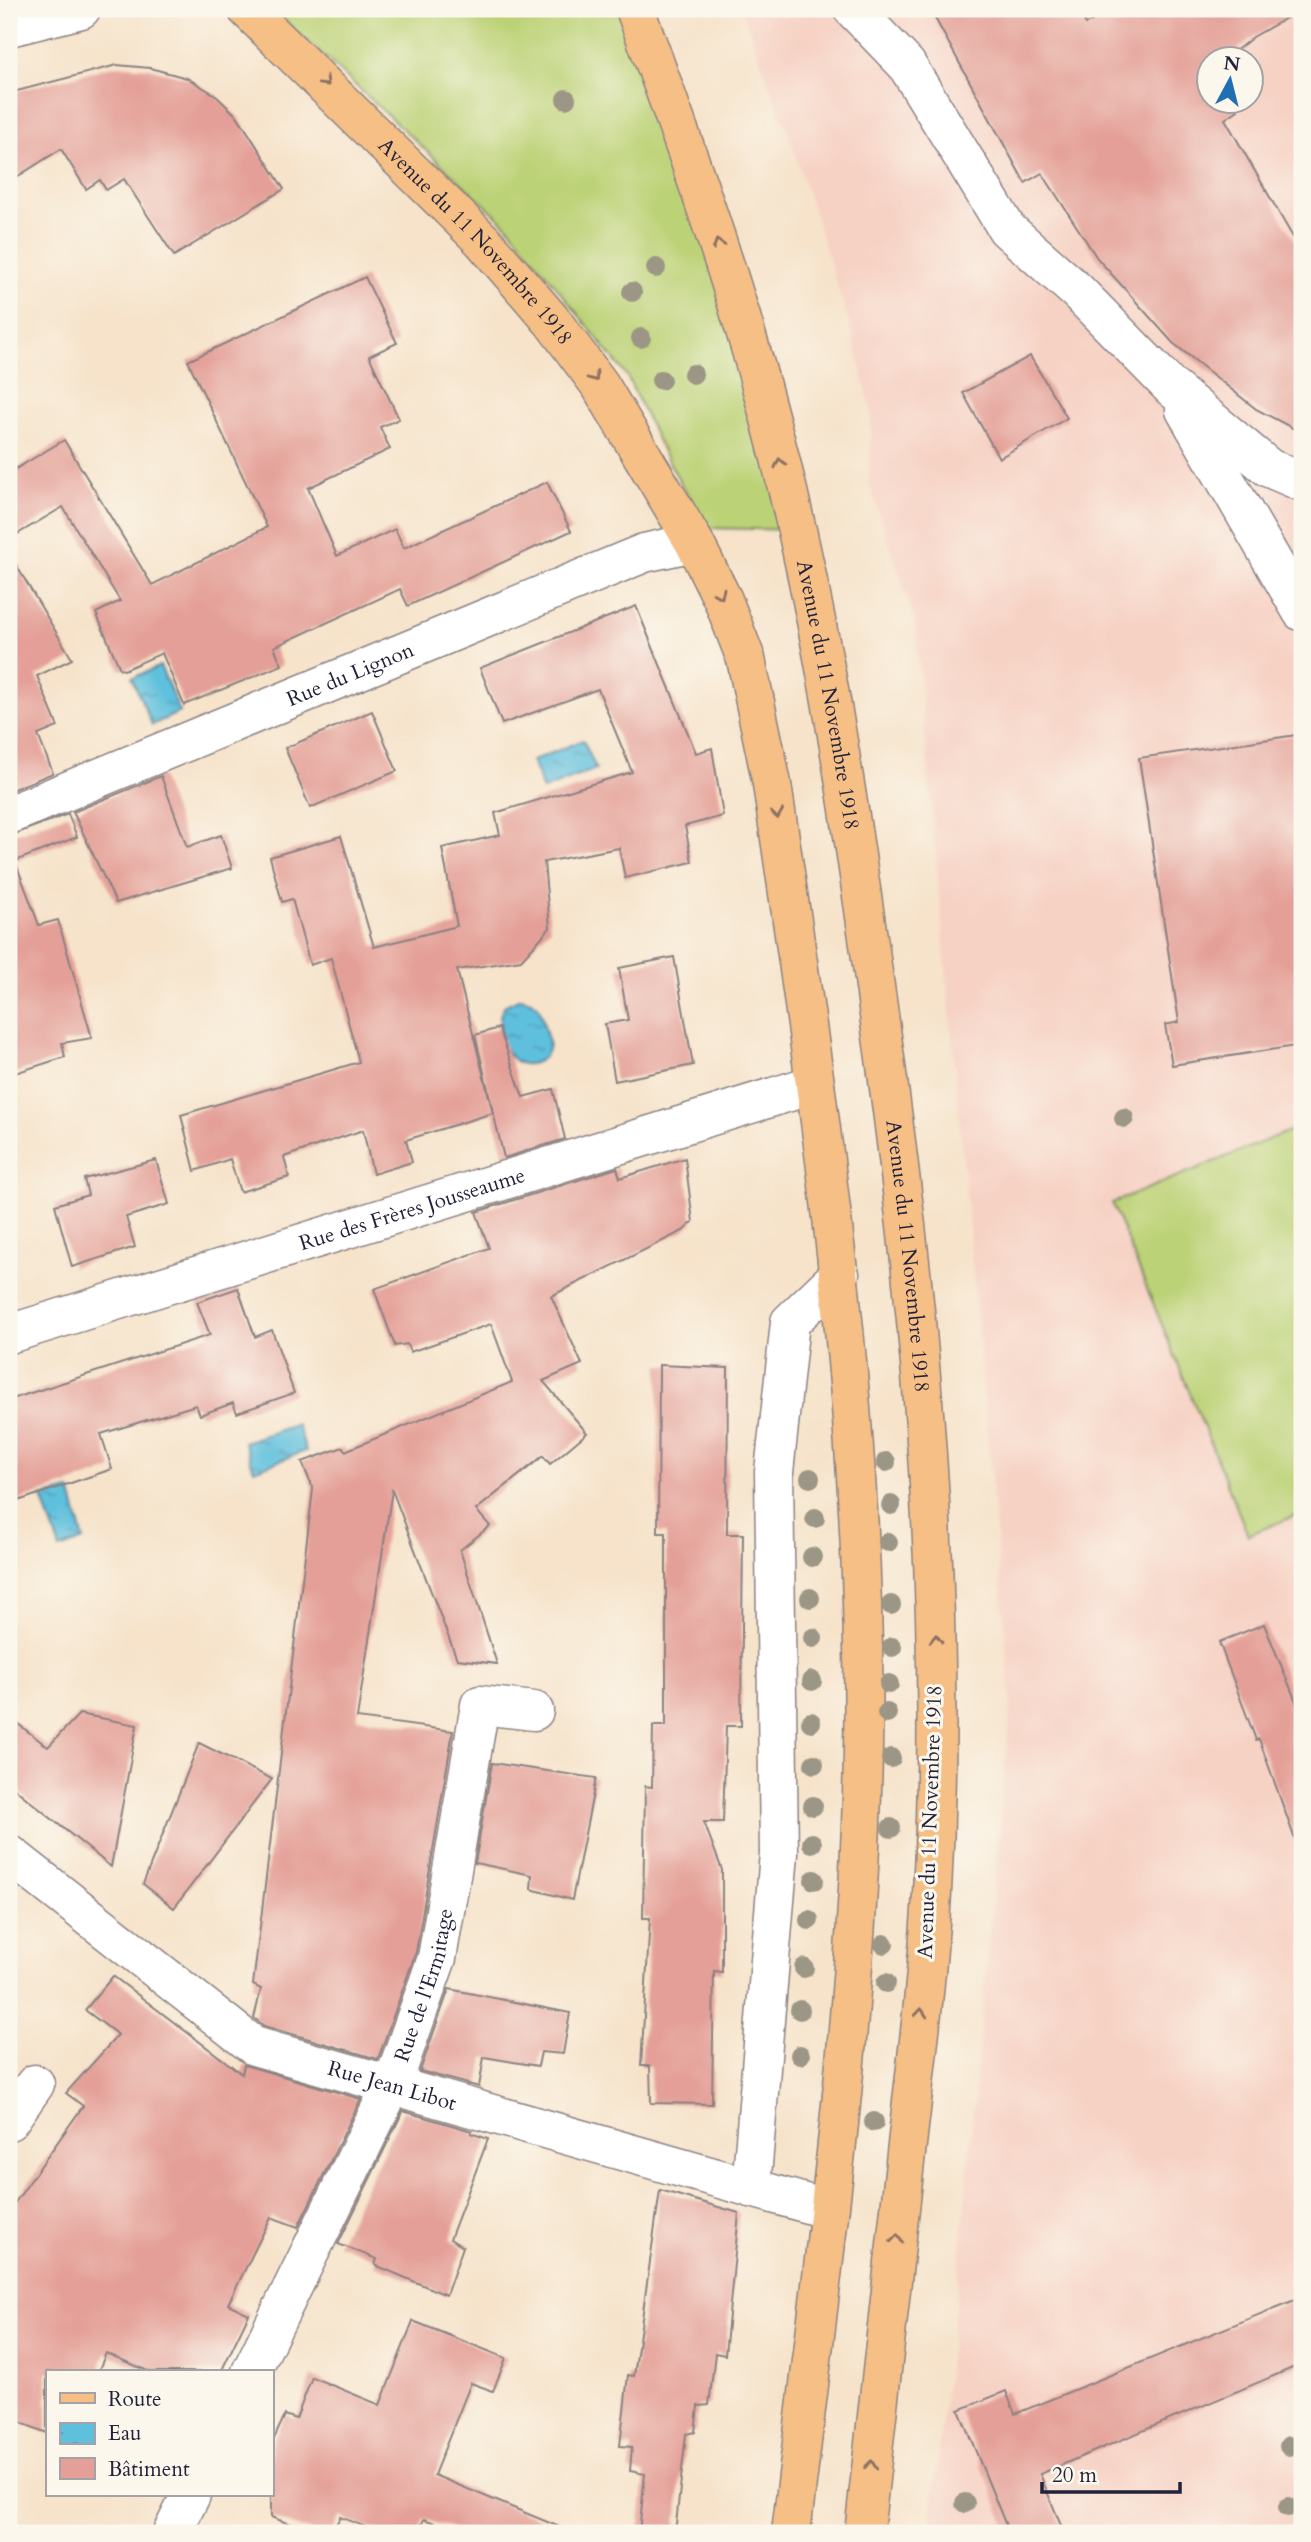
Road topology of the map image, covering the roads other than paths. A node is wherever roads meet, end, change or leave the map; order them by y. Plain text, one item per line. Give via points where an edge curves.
1 (30, 9) edge
2 (81, 9) edge
3 (247, 9) edge
4 (853, 9) edge
5 (644, 11) edge
6 (9, 26) edge
7 (1171, 387) junction
8 (1302, 481) edge
9 (694, 542) junction
10 (1302, 612) edge
11 (9, 815) edge
12 (815, 1084) junction
13 (840, 1275) junction
14 (9, 1334) edge
15 (534, 1711) dead end
16 (9, 1854) edge
17 (35, 2084) dead end
18 (392, 2085) junction
19 (9, 2121) edge
20 (751, 2188) junction
21 (830, 2210) junction
22 (252, 2370) edge
23 (190, 2496) edge
24 (172, 2533) edge
25 (791, 2533) edge
26 (864, 2533) edge

1 - 6 street
2 - 6 street
3 -> 9 main road, Avenue du 11 Novembre 1918 via 483,241 552,321 600,385
4 - 7 street via 906,64 1007,229 1077,291
26 -> 5 main road, Avenue du 11 Novembre 1918 via 932,1894 936,1605 920,1338 858,861 822,650 769,416
7 - 8 street via 1269,468
7 - 10 street
9 - 11 street, Rue du Lignon via 645,553
9 -> 12 main road, Avenue du 11 Novembre 1918 via 746,659 772,784
12 - 13 main road, Avenue du 11 Novembre 1918
12 - 14 street, Rue des Frères Jousseaume
13 - 20 street via 790,1322 774,1472 779,1853
13 - 21 main road, Avenue du 11 Novembre 1918 via 857,1476 863,1750 856,1919
15 - 18 street, Rue de l'Ermitage via 480,1705 437,1958
16 - 18 street, Rue Jean Libot via 254,2046
17 - 19 street
18 - 20 street, Rue Jean Libot
18 - 22 street, Rue de l'Ermitage
20 - 21 street, Rue Jean Libot
21 - 25 main road, Avenue du 11 Novembre 1918
23 - 24 street

